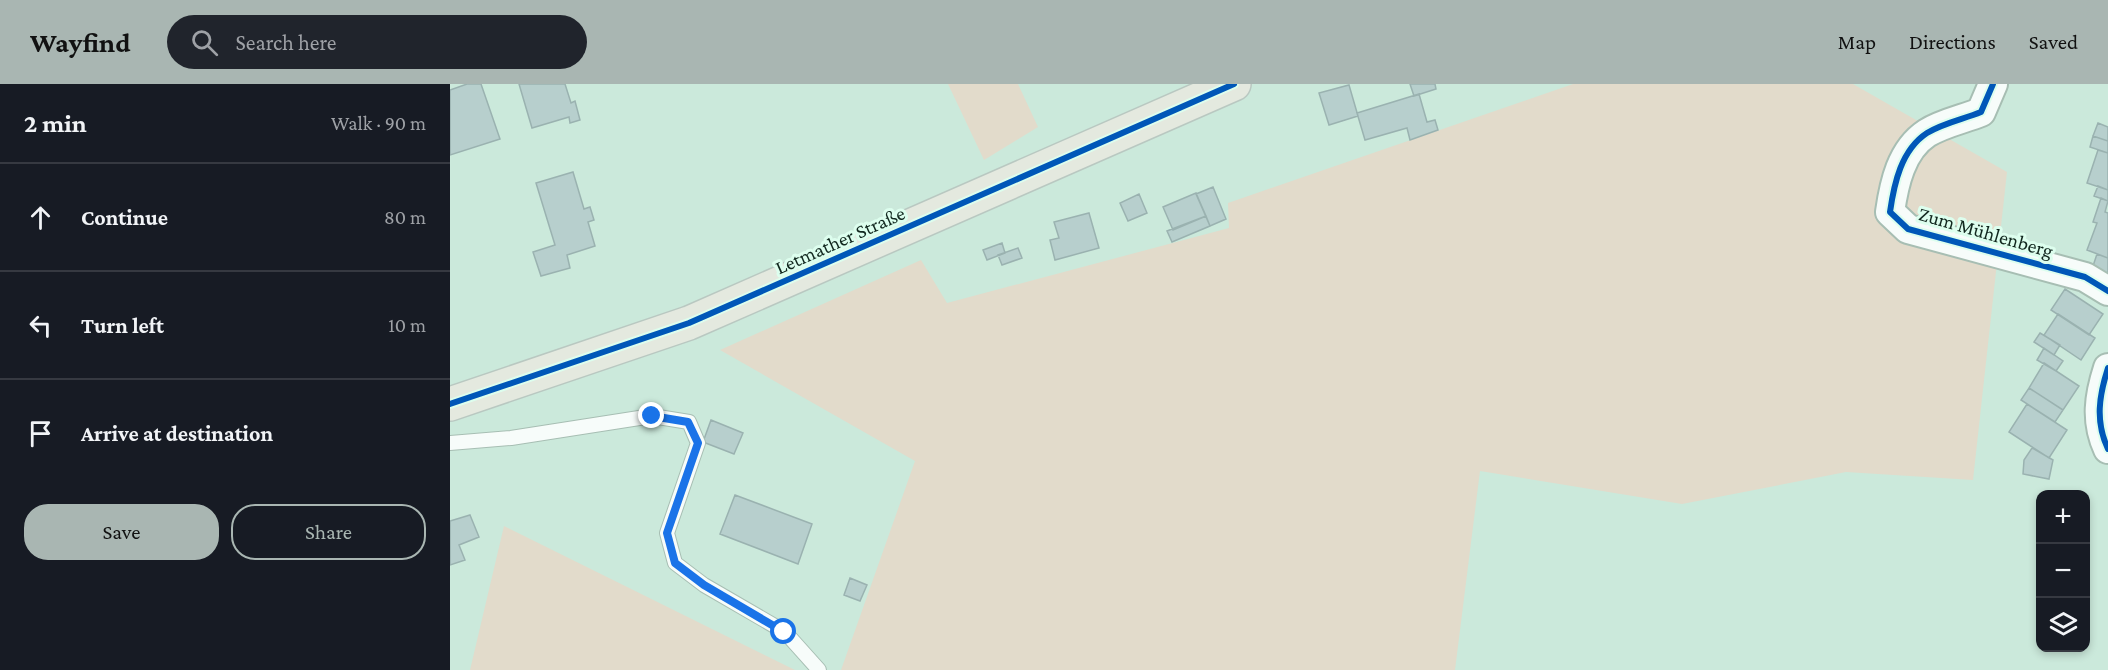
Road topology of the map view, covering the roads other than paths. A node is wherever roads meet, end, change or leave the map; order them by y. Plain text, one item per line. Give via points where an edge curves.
1 (1234, 84) edge
2 (1993, 84) edge
3 (2108, 291) edge
4 (2108, 368) edge
5 (450, 404) edge
6 (450, 443) edge
7 (2108, 449) edge
8 (819, 670) edge

1 - 5 main road, Letmather Straße via 688,323
2 - 3 street, Zum Mühlenberg via 1981,112 1926,133 1906,156 1894,183 1890,212 1908,229 2085,277
4 - 7 street via 2100,396 2099,422
6 - 8 lane via 511,438 652,416 688,422 698,443 667,533 675,563 704,585 784,632

